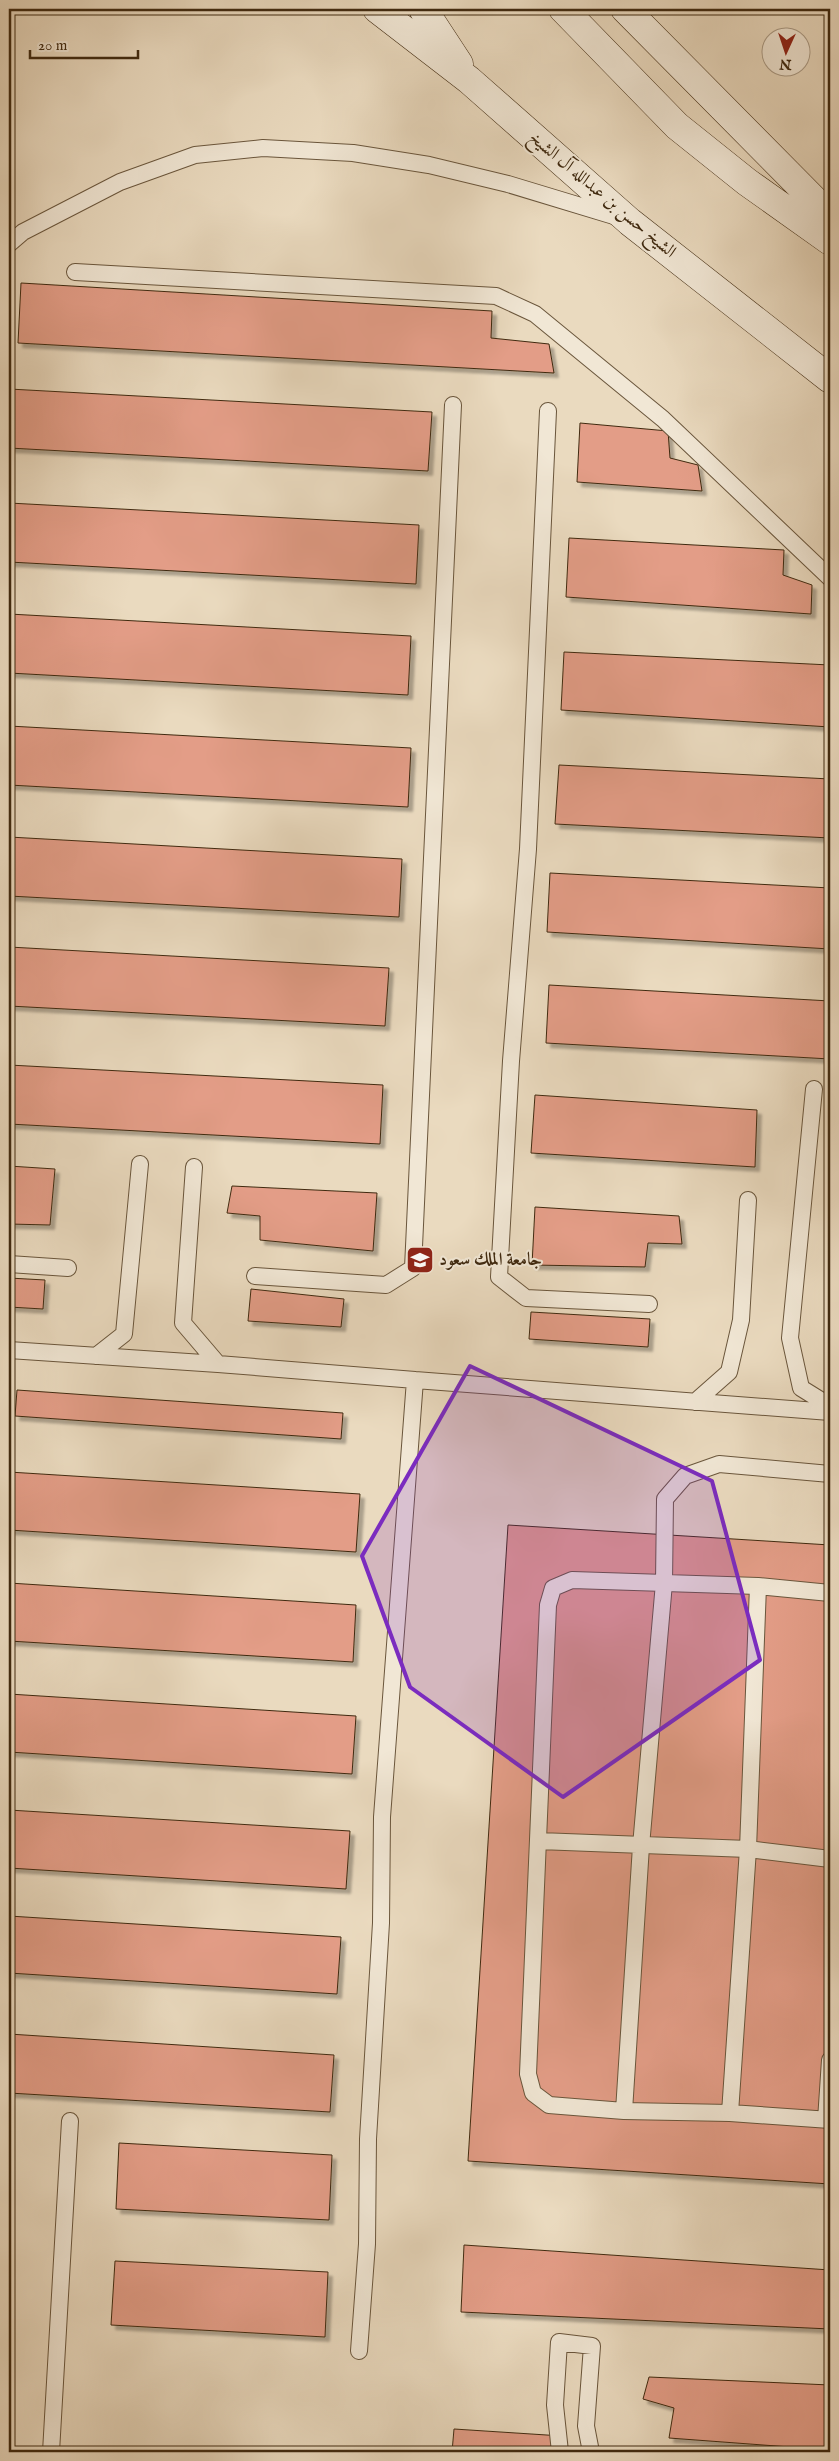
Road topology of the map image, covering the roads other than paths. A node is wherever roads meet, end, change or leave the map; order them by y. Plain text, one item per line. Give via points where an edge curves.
1 (377, 9) edge
2 (423, 9) edge
3 (563, 9) edge
4 (625, 9) edge
5 (469, 80) junction
6 (830, 216) edge
7 (630, 222) junction
8 (830, 241) edge
9 (9, 244) edge
10 (75, 272) dead end
11 (830, 380) edge
12 (453, 404) dead end
13 (548, 411) dead end
14 (830, 578) edge
15 (814, 1089) dead end
16 (140, 1164) dead end
17 (194, 1167) dead end
18 (748, 1200) dead end
19 (9, 1264) edge
20 (68, 1268) dead end
21 (255, 1276) dead end
22 (650, 1304) dead end
23 (9, 1350) edge
24 (96, 1356) junction
25 (218, 1364) junction
26 (415, 1380) junction
27 (695, 1402) junction
28 (830, 1406) edge
29 (830, 1412) edge
30 (830, 1474) edge
31 (664, 1583) junction
32 (758, 1586) junction
33 (830, 1593) edge
34 (540, 1842) junction
35 (641, 1846) junction
36 (748, 1850) junction
37 (830, 1859) edge
38 (830, 2060) edge
39 (624, 2111) junction
40 (730, 2112) junction
41 (828, 2120) edge
42 (70, 2121) dead end
43 (359, 2351) dead end
44 (51, 2452) edge
45 (560, 2452) edge
46 (591, 2452) edge

1 - 5 main road, الشيخ حسن بن عبدالله آل الشيخ
2 - 5 main road
3 - 8 main road via 676,126
4 - 6 main road
5 - 7 main road, الشيخ حسن بن عبدالله آل الشيخ
7 - 9 lane via 508,184 430,165 353,153 263,148 195,155 120,182 23,232
7 - 11 main road, الشيخ حسن بن عبدالله آل الشيخ
10 - 14 lane via 496,296 535,314 663,419
12 - 21 lane via 413,1268 386,1285
13 - 22 lane via 528,849 511,1061 499,1277 526,1298
15 - 28 lane via 790,1338 801,1388
16 - 24 lane via 124,1334
17 - 25 lane via 184,1323
18 - 27 lane via 741,1320 729,1372
19 - 20 lane
23 - 24 lane
24 - 25 lane
25 - 26 lane
26 - 27 lane
26 - 43 lane via 382,1817 381,1923
27 - 29 lane
30 - 31 lane via 719,1464 685,1476 665,1498
31 - 32 lane
31 - 34 lane via 572,1580 553,1588 548,1605
31 - 35 lane
32 - 33 lane
32 - 36 lane
34 - 35 lane
34 - 39 lane via 528,2074 533,2093 549,2105
35 - 36 lane
35 - 39 lane
36 - 37 lane
36 - 40 lane
38 - 41 lane
39 - 40 lane
40 - 41 lane
42 - 44 lane
45 - 46 lane via 555,2405 559,2342 592,2346 586,2426

